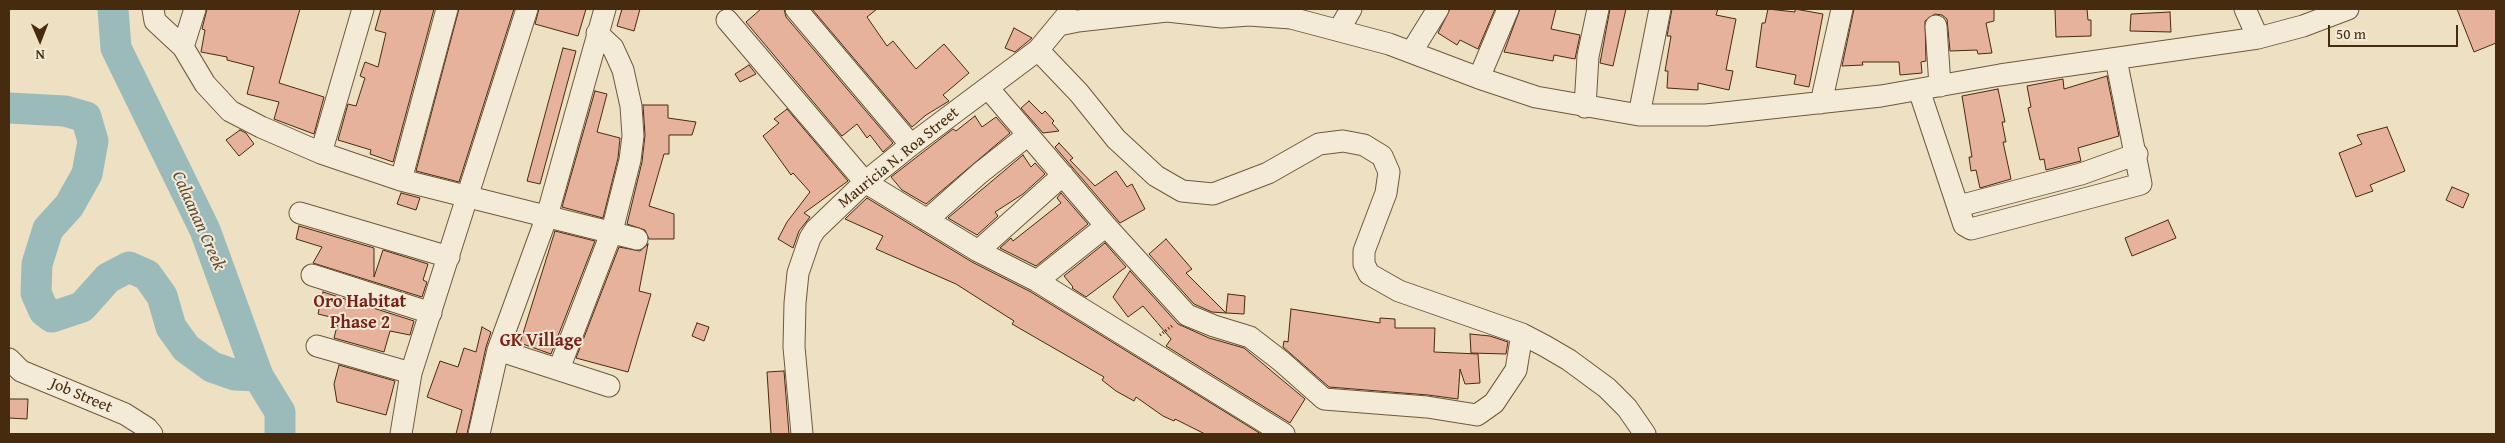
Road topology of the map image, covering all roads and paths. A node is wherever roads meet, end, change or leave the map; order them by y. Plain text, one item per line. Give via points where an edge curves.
1 (153, 9) edge
2 (196, 9) edge
3 (363, 9) edge
4 (447, 9) edge
5 (527, 9) edge
6 (605, 9) edge
7 (796, 9) edge
8 (1351, 9) edge
9 (1438, 9) edge
10 (1508, 9) edge
11 (1598, 9) edge
12 (1660, 9) edge
13 (1842, 9) edge
14 (2245, 9) edge
15 (2348, 9) edge
16 (1294, 14) edge
17 (1066, 17) edge
18 (727, 20) dead end
19 (1936, 26) dead end
20 (1339, 30) junction
21 (597, 33) junction
22 (2258, 38) junction
23 (183, 47) junction
24 (1038, 50) junction
25 (1412, 51) junction
26 (2116, 59) junction
27 (1479, 78) junction
28 (1940, 86) junction
29 (988, 88) junction
30 (1919, 90) junction
31 (1821, 103) junction
32 (1585, 107) junction
33 (1639, 116) junction
34 (1028, 135) junction
35 (911, 144) junction
36 (321, 153) junction
37 (2137, 154) junction
38 (1063, 175) junction
39 (401, 180) junction
40 (865, 182) junction
41 (468, 197) junction
42 (1960, 206) junction
43 (300, 213) dead end
44 (546, 216) junction
45 (927, 220) junction
46 (1106, 226) junction
47 (612, 231) junction
48 (637, 239) dead end
49 (978, 251) junction
50 (450, 256) junction
51 (312, 275) dead end
52 (1036, 281) junction
53 (431, 313) junction
54 (1187, 315) junction
55 (1522, 334) junction
56 (317, 346) dead end
57 (1144, 347) junction
58 (498, 350) junction
59 (13, 367) edge
60 (560, 369) junction
61 (412, 373) junction
62 (609, 386) dead end
63 (152, 434) edge
64 (402, 434) edge
65 (479, 434) edge
66 (802, 434) edge
67 (1284, 434) edge
68 (1645, 434) edge

1 - 23 street via 156,20
2 - 23 street
3 - 36 street
4 - 39 street
5 - 41 street
6 - 21 street
7 - 35 street
8 - 20 street
9 - 25 street
10 - 27 street
11 - 32 street via 1588,56
12 - 33 street
13 - 31 street
14 - 22 street
15 - 22 street
16 - 17 street via 1222,16 1167,11 1078,21
16 - 20 street
17 - 24 street, Mauricia N. Roa Street
18 - 40 street
19 - 28 street
20 - 25 street
21 - 44 street
21 - 47 street via 613,48 624,70 632,129 630,160
22 - 26 street
23 - 36 street via 206,84 230,110
24 - 29 street, Mauricia N. Roa Street
24 - 55 street via 1116,139 1156,176 1182,191 1213,194 1268,173 1320,144 1343,141 1364,145 1382,156 1388,172 1386,193 1364,251 1364,264 1369,274 1399,291
25 - 27 street
26 - 28 street
26 - 37 street
27 - 32 street via 1536,97
28 - 30 street
29 - 34 street
29 - 35 street, Mauricia N. Roa Street
30 - 31 street
30 - 42 street
31 - 33 street via 1706,116
32 - 33 street
34 - 38 street
34 - 45 street
35 - 40 street, Mauricia N. Roa Street
36 - 39 street
37 - 42 street via 2081,174
37 - 42 street via 2142,182 2139,185 1971,229 1964,225
38 - 46 street
38 - 49 street
39 - 41 street
40 - 45 street
40 - 66 street, Mauricia N. Roa Street via 815,230 798,269 794,347
41 - 44 street
41 - 50 street
43 - 50 street
44 - 47 street
44 - 58 street
45 - 49 street
46 - 52 street
46 - 54 street
47 - 48 street
47 - 60 street
49 - 52 street
50 - 53 street
51 - 53 street
52 - 57 street
53 - 61 street
54 - 55 street via 1250,337 1324,399 1427,407 1476,415 1494,403 1516,370
54 - 57 path
55 - 68 street via 1569,360 1607,388
56 - 61 street
57 - 67 street
58 - 60 street
58 - 65 street
59 - 63 street, Job Street via 125,414
60 - 62 street
61 - 64 street

